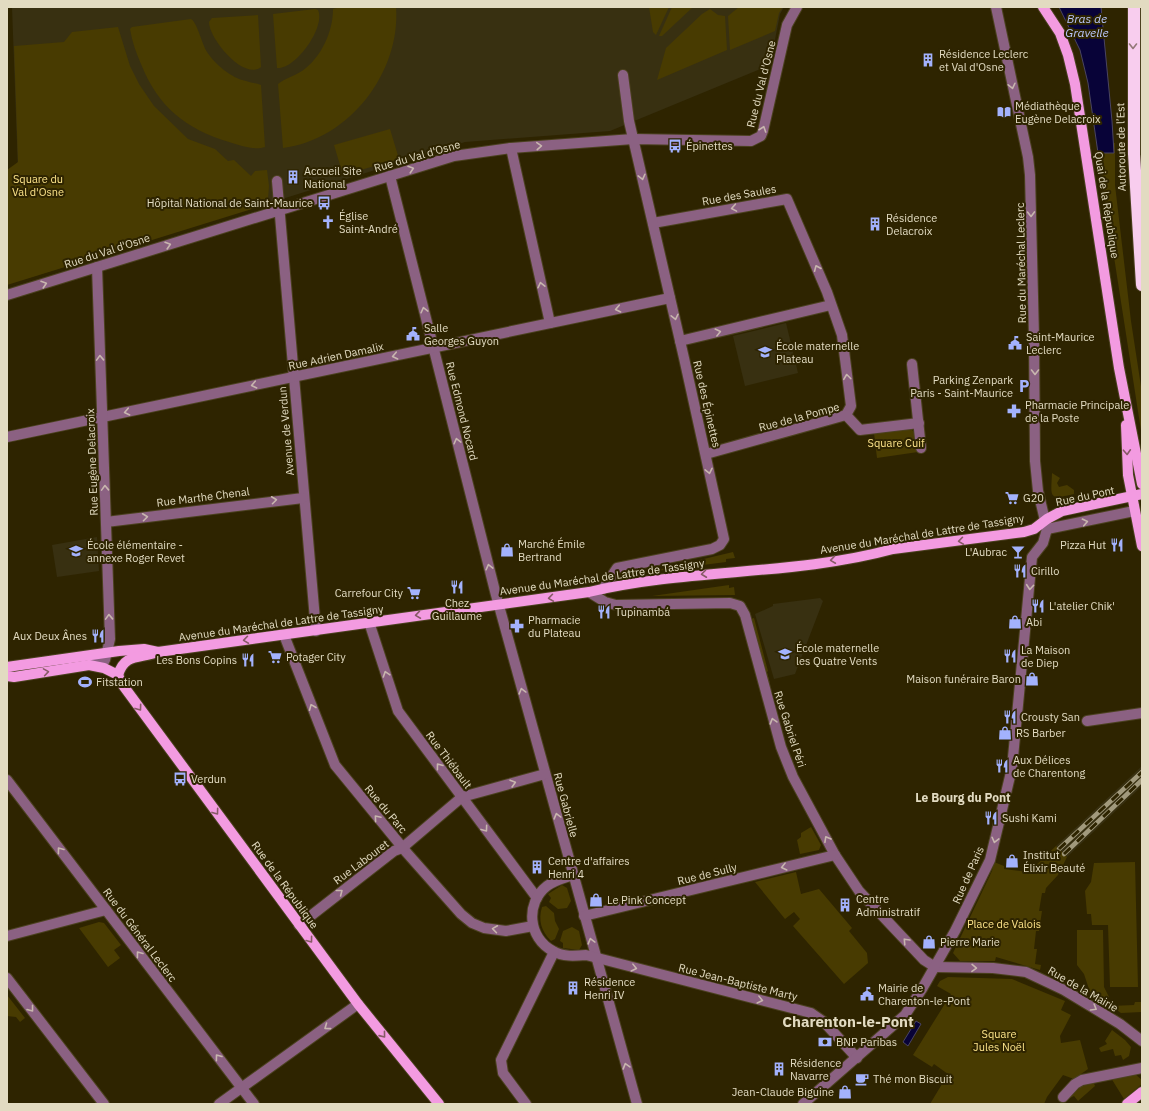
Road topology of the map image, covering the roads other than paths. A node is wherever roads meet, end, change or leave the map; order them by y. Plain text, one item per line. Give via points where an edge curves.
1 (797, 7) edge
2 (996, 7) edge
3 (1043, 7) edge
4 (1131, 10) edge
5 (623, 75) dead end
6 (633, 139) junction
7 (511, 148) junction
8 (390, 176) junction
9 (277, 181) dead end
10 (280, 210) junction
11 (653, 222) junction
12 (97, 267) junction
13 (1142, 285) edge
14 (7, 295) edge
15 (670, 298) junction
16 (831, 305) junction
17 (550, 323) junction
18 (680, 341) junction
19 (433, 348) junction
20 (912, 364) dead end
21 (293, 377) junction
22 (1127, 413) junction
23 (846, 415) junction
24 (102, 417) junction
25 (918, 423) junction
26 (7, 437) edge
27 (922, 448) dead end
28 (706, 454) junction
29 (1142, 484) edge
30 (1142, 494) edge
31 (1132, 496) junction
32 (303, 498) junction
33 (1138, 511) edge
34 (106, 522) junction
35 (1046, 525) junction
36 (1142, 546) edge
37 (603, 589) junction
38 (590, 592) junction
39 (498, 605) junction
40 (369, 622) junction
41 (316, 631) junction
42 (284, 635) junction
43 (158, 652) junction
44 (107, 654) junction
45 (89, 665) junction
46 (7, 668) edge
47 (118, 675) junction
48 (7, 676) edge
49 (1142, 713) edge
50 (1087, 720) dead end
51 (545, 774) junction
52 (7, 780) edge
53 (462, 797) junction
54 (402, 848) junction
55 (835, 855) junction
56 (573, 875) junction
57 (537, 898) junction
58 (106, 910) junction
59 (584, 916) junction
60 (299, 925) junction
61 (533, 926) junction
62 (7, 936) edge
63 (554, 952) junction
64 (596, 959) junction
65 (935, 967) junction
66 (7, 978) edge
67 (358, 1004) junction
68 (1142, 1040) edge
69 (857, 1058) junction
70 (1142, 1068) edge
71 (242, 1088) junction
72 (1142, 1092) edge
73 (1063, 1097) dead end
74 (104, 1104) edge
75 (219, 1104) edge
76 (254, 1104) edge
77 (439, 1104) edge
78 (526, 1104) edge
79 (637, 1104) edge
80 (803, 1104) edge
81 (1127, 1104) edge

6 -> 1 street, Rue du Val d'Osne via 740,142 756,139 763,131 789,20
2 -> 35 street, Rue du Maréchal Leclerc via 1030,175 1035,461 1038,491
3 - 22 main road, Quai de la République via 1060,33 1076,84
4 -> 13 highway, Autoroute de l’Est via 1134,154
5 - 6 street, Rue des Épinettes
7 -> 6 street, Rue du Val d'Osne
6 -> 11 street, Rue des Épinettes
8 -> 7 street, Rue du Val d'Osne via 454,156
17 -> 7 street
8 - 10 street, Rue du Val d'Osne
19 -> 8 street, Rue Edmond Nocard
9 - 10 street, Avenue de Verdun
12 -> 10 street, Rue du Val d'Osne
10 - 21 street, Avenue de Verdun
11 - 15 street, Rue des Épinettes
16 -> 11 street, Rue des Saules via 787,199
14 -> 12 street, Rue du Val d'Osne
24 -> 12 street, Rue Eugène Delacroix
15 -> 17 street, Rue Adrien Damalix
15 -> 18 street, Rue des Épinettes
18 -> 16 street
23 -> 16 street via 851,406 842,335
17 - 19 street, Rue Adrien Damalix
18 - 28 street, Rue des Épinettes
19 -> 21 street, Rue Adrien Damalix
39 -> 19 street, Rue Edmond Nocard
20 - 25 street
21 -> 24 street, Rue Adrien Damalix
21 - 32 street, Avenue de Verdun
22 - 29 main road, Quai de la République
22 -> 31 main road, Quai de la République via 1128,475
23 - 25 street, Rue de la Pompe via 860,430
23 - 28 street, Rue de la Pompe
24 - 26 street, Rue Adrien Damalix
34 -> 24 street, Rue Eugène Delacroix
25 - 27 street
28 -> 37 street, Rue des Épinettes via 724,539 720,545 712,549 617,568
30 - 31 main road, Rue du Pont
31 - 33 main road, Quai de la République
31 - 35 main road, Rue du Pont via 1062,511
34 -> 32 street, Rue Marthe Chenal
32 - 41 street, Avenue de Verdun
35 -> 33 street
33 - 36 main road, Quai de la République
44 -> 34 street, Rue Eugène Delacroix via 110,639
35 -> 37 main road, Avenue du Maréchal de Lattre de Tassigny via 1024,532 893,549 872,555 772,569 713,573
35 -> 65 street, Rue de Paris via 1043,543 1032,557 1012,768 990,860
37 - 38 main road, Avenue du Maréchal de Lattre de Tassigny
38 -> 39 main road, Avenue du Maréchal de Lattre de Tassigny
55 -> 38 street, Rue Gabriel Péri via 793,778 782,752 745,615 740,606 730,603 616,605
39 -> 40 main road, Avenue du Maréchal de Lattre de Tassigny
51 -> 39 street, Rue Gabrielle
40 - 41 main road, Avenue du Maréchal de Lattre de Tassigny
53 -> 40 street, Rue Thiébault via 398,710
41 - 42 main road, Avenue du Maréchal de Lattre de Tassigny
42 -> 43 main road, Avenue du Maréchal de Lattre de Tassigny
54 -> 42 street, Rue du Parc via 335,765
43 - 44 main road, Avenue du Maréchal de Lattre de Tassigny via 144,649
43 - 47 main road, Avenue du Maréchal de Lattre de Tassigny via 128,659 121,665
44 - 45 street, Avenue du Maréchal de Lattre de Tassigny via 105,660
44 - 46 main road, Avenue du Maréchal de Lattre de Tassigny
45 - 47 main road, Avenue du Maréchal de Lattre de Tassigny via 104,668
48 -> 45 main road, Avenue du Maréchal de Lattre de Tassigny
47 -> 60 main road, Rue de la République via 122,684
49 - 50 street
53 -> 51 street, Rue Labouret
56 -> 51 street, Rue Gabrielle
58 -> 52 street, Rue du Général Leclerc
53 - 54 street, Rue Labouret
53 -> 57 street, Rue Thiébault
60 -> 54 street, Rue Labouret via 394,851
61 -> 54 street, Rue du Parc via 506,931 484,928 472,923
55 -> 59 street, Rue de Sully
65 -> 55 street, Rue Gabriel Péri via 924,960 859,891
56 - 57 street via 547,886
56 - 59 street, Rue Gabrielle
57 - 61 street via 533,911
58 - 62 street
71 -> 58 street, Rue du Général Leclerc
64 -> 59 street, Rue Gabrielle
60 -> 67 main road, Rue de la République
61 - 63 street via 540,940
63 - 64 street, Rue Jean-Baptiste Marty
63 - 78 street via 501,1060 502,1073
64 -> 69 street, Rue Jean-Baptiste Marty via 811,1013 824,1022
79 -> 64 street, Rue Gabrielle
65 -> 68 street, Rue de la Mairie via 993,968 1026,972 1064,990
65 - 69 street, Rue de Paris via 905,1015
66 -> 74 street
67 -> 71 street
67 -> 77 main road, Rue de la République
69 - 80 street, Rue de Paris
70 - 73 street via 1082,1080 1071,1087
71 - 75 street
71 - 76 street, Rue du Général Leclerc
72 - 81 main road

